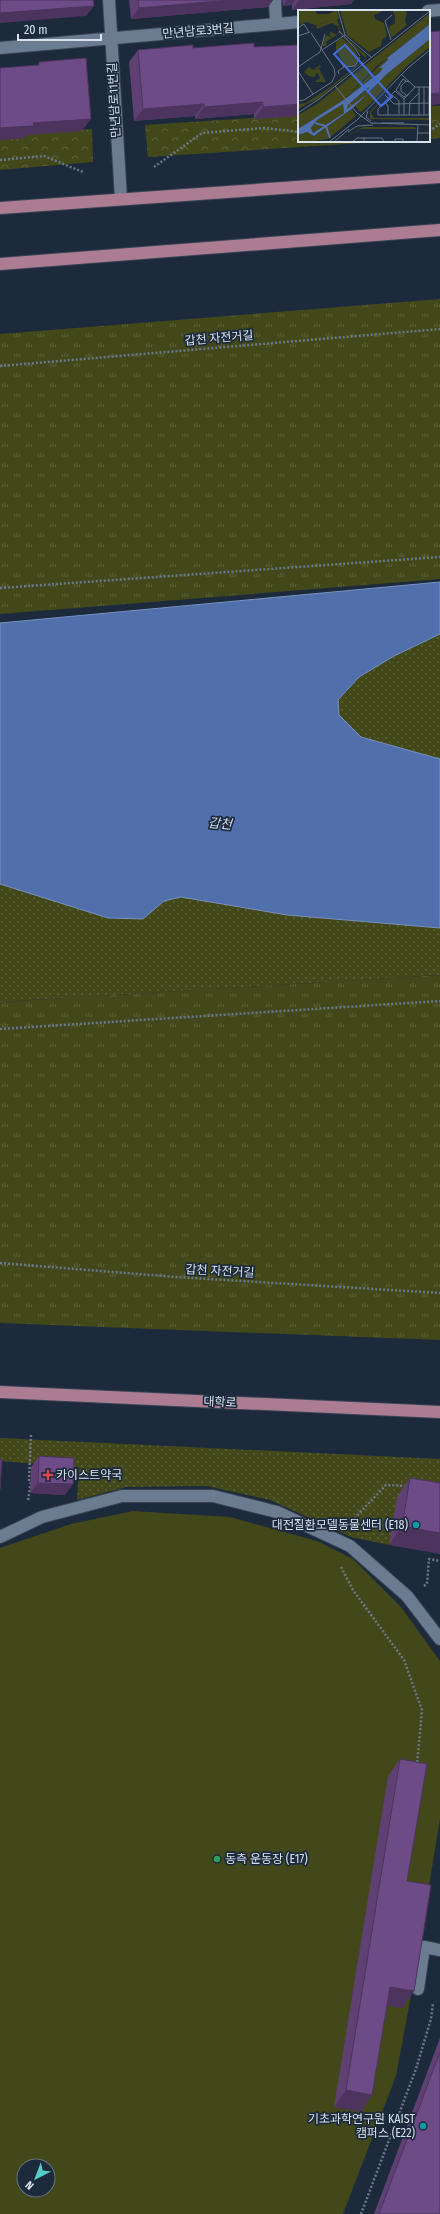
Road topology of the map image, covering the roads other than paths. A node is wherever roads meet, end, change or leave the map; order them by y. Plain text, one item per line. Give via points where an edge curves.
1 (109, 0) edge
2 (275, 0) edge
3 (439, 0) edge
4 (440, 10) edge
5 (430, 11) edge
6 (298, 22) edge
7 (276, 24) junction
8 (111, 38) junction
9 (0, 48) edge
10 (440, 177) edge
11 (121, 199) junction
12 (0, 208) edge
13 (440, 230) edge
14 (0, 264) edge
15 (0, 1392) edge
16 (440, 1412) edge
17 (0, 1537) edge
18 (440, 1639) edge
19 (440, 1950) edge
20 (418, 1989) edge

1 - 8 street, 만년남로11번길
2 - 7 street
3 - 4 street
4 - 5 street
6 - 7 street, 만년남로3번길
7 - 8 street, 만년남로3번길
8 - 9 street, 만년남로3번길
8 - 11 street, 만년남로11번길
10 - 11 main road
11 - 12 main road
13 - 14 main road
15 - 16 main road, 대학로
17 - 18 street via 42,1518 122,1496 213,1496 277,1512 350,1546 407,1596
19 - 20 street via 424,1947

